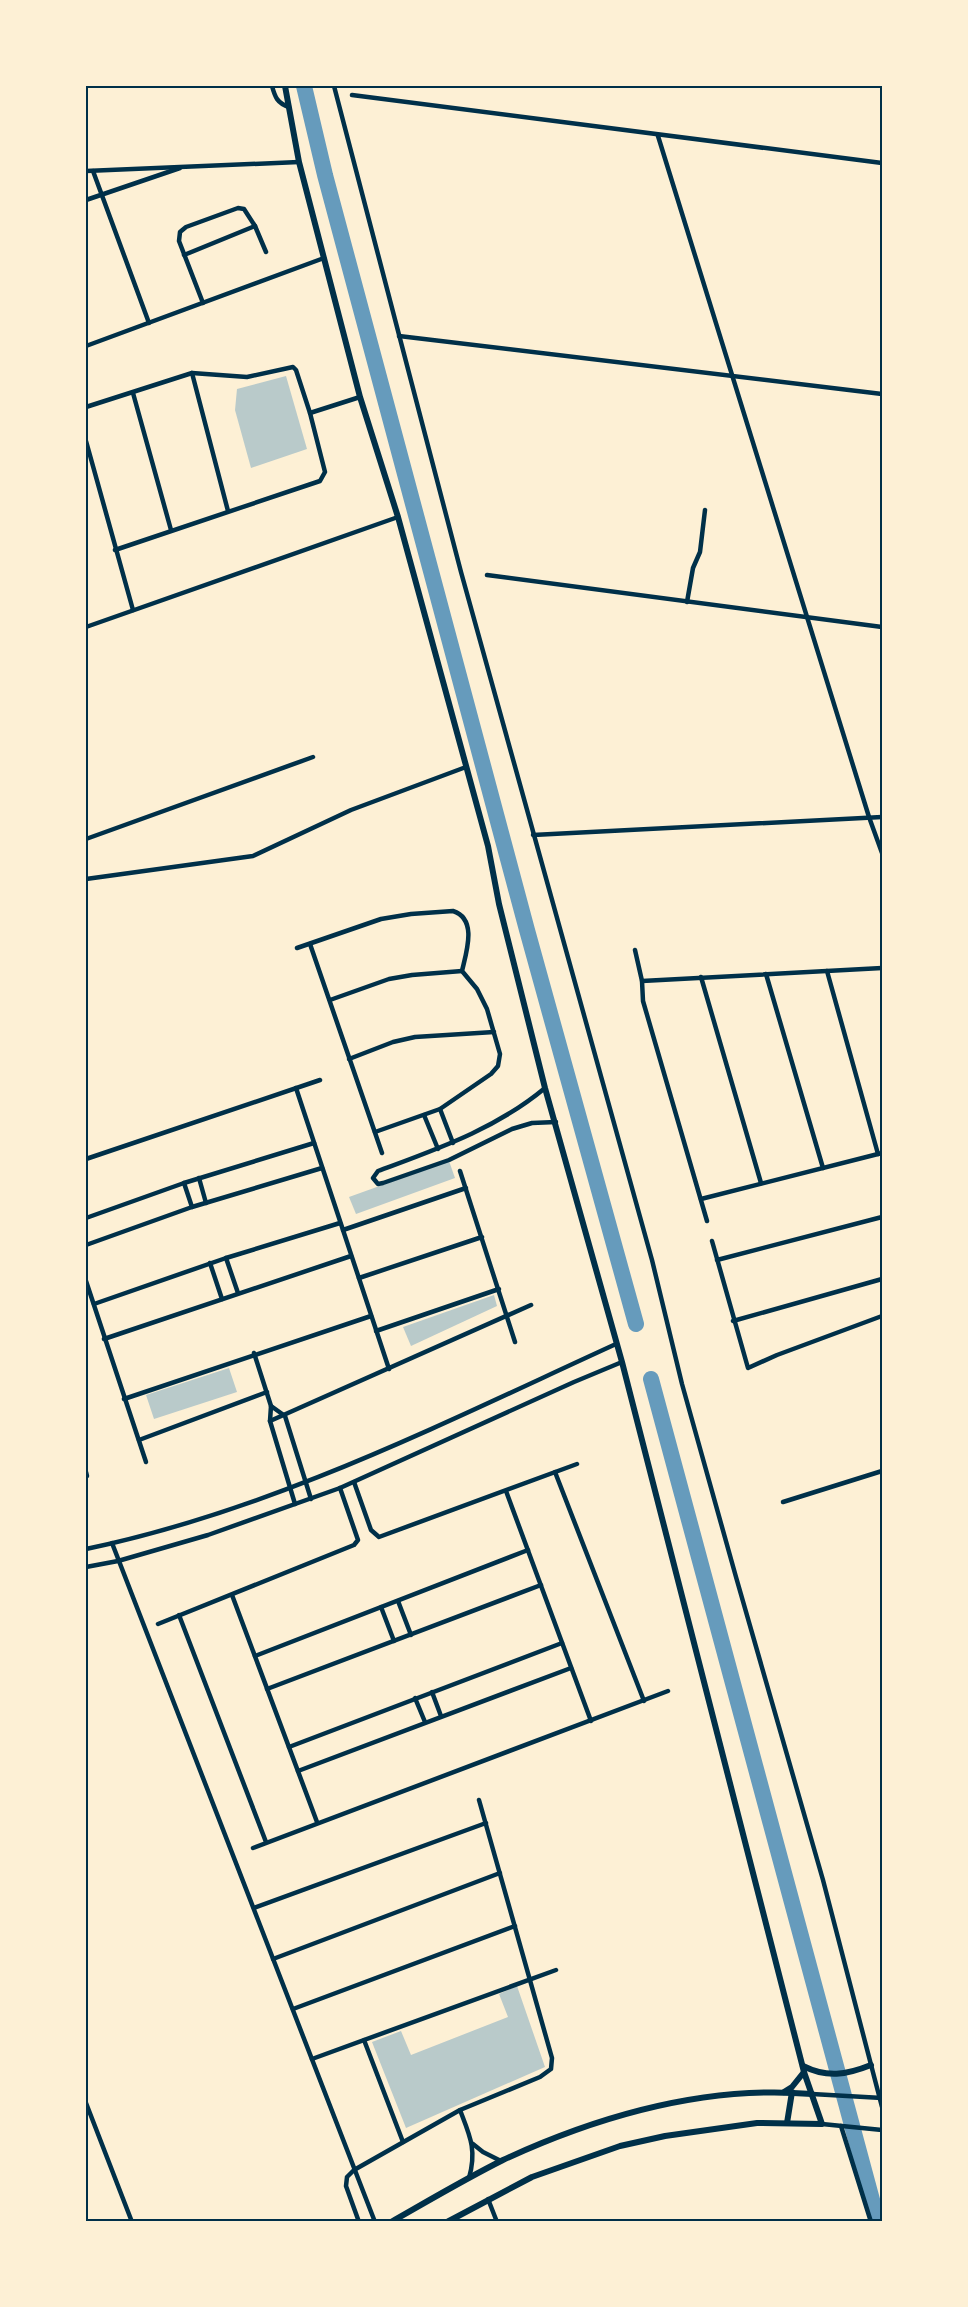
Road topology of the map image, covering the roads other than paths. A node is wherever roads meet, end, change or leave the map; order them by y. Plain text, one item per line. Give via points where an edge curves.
1 (272, 86) edge
2 (285, 86) edge
3 (334, 86) edge
4 (352, 95) dead end
5 (289, 107) junction
6 (658, 136) junction
7 (299, 162) junction
8 (882, 163) edge
9 (186, 166) junction
10 (86, 171) edge
11 (93, 171) junction
12 (102, 195) junction
13 (86, 200) edge
14 (255, 226) junction
15 (266, 252) dead end
16 (184, 255) junction
17 (324, 258) junction
18 (202, 303) junction
19 (149, 323) junction
20 (399, 336) junction
21 (86, 346) edge
22 (192, 373) junction
23 (734, 376) junction
24 (133, 393) junction
25 (882, 394) edge
26 (360, 398) junction
27 (86, 407) edge
28 (310, 413) junction
29 (86, 441) edge
30 (705, 510) dead end
31 (228, 511) junction
32 (398, 517) junction
33 (171, 530) junction
34 (115, 550) junction
35 (487, 575) dead end
36 (687, 602) junction
37 (133, 610) junction
38 (808, 619) junction
39 (86, 627) edge
40 (882, 627) edge
41 (313, 757) dead end
42 (466, 767) junction
43 (882, 817) edge
44 (869, 818) junction
45 (533, 835) junction
46 (86, 839) edge
47 (882, 853) edge
48 (86, 879) edge
49 (310, 944) junction
50 (297, 948) dead end
51 (635, 950) dead end
52 (882, 968) edge
53 (827, 970) junction
54 (462, 971) junction
55 (766, 974) junction
56 (701, 977) junction
57 (642, 981) junction
58 (330, 1000) junction
59 (494, 1032) junction
60 (349, 1059) junction
61 (320, 1080) dead end
62 (296, 1088) junction
63 (545, 1088) junction
64 (440, 1109) junction
65 (424, 1115) junction
66 (505, 1117) junction
67 (556, 1122) junction
68 (512, 1129) junction
69 (375, 1132) junction
70 (314, 1143) junction
71 (453, 1143) junction
72 (438, 1149) junction
73 (382, 1152) dead end
74 (880, 1154) edge
75 (86, 1159) edge
76 (322, 1168) junction
77 (823, 1168) junction
78 (460, 1171) dead end
79 (199, 1178) junction
80 (184, 1183) junction
81 (761, 1184) junction
82 (466, 1188) junction
83 (701, 1199) junction
84 (206, 1203) junction
85 (192, 1207) junction
86 (882, 1217) edge
87 (86, 1218) edge
88 (707, 1221) dead end
89 (340, 1223) junction
90 (343, 1230) junction
91 (482, 1237) junction
92 (712, 1241) dead end
93 (86, 1245) edge
94 (351, 1256) junction
95 (226, 1258) junction
96 (717, 1260) junction
97 (210, 1263) junction
98 (359, 1278) junction
99 (882, 1279) edge
100 (86, 1281) edge
101 (499, 1289) junction
102 (238, 1293) junction
103 (222, 1299) junction
104 (94, 1305) junction
105 (531, 1305) dead end
106 (371, 1316) junction
107 (507, 1316) junction
108 (882, 1316) edge
109 (733, 1321) junction
110 (376, 1331) junction
111 (104, 1339) junction
112 (515, 1342) dead end
113 (616, 1344) junction
114 (254, 1353) junction
115 (622, 1362) junction
116 (389, 1369) junction
117 (267, 1392) junction
118 (124, 1399) junction
119 (271, 1406) junction
120 (285, 1416) junction
121 (270, 1421) junction
122 (139, 1440) junction
123 (146, 1462) dead end
124 (577, 1464) dead end
125 (882, 1471) edge
126 (555, 1472) junction
127 (354, 1482) junction
128 (306, 1483) junction
129 (340, 1488) junction
130 (291, 1489) junction
131 (506, 1491) junction
132 (311, 1499) junction
133 (783, 1502) dead end
134 (295, 1504) junction
135 (112, 1544) junction
136 (86, 1549) edge
137 (528, 1550) junction
138 (118, 1561) junction
139 (86, 1567) edge
140 (541, 1586) junction
141 (232, 1595) junction
142 (398, 1600) junction
143 (381, 1607) junction
144 (179, 1616) junction
145 (158, 1624) dead end
146 (411, 1635) junction
147 (394, 1641) junction
148 (562, 1643) junction
149 (255, 1656) junction
150 (572, 1668) junction
151 (267, 1689) junction
152 (668, 1691) dead end
153 (432, 1692) junction
154 (415, 1698) junction
155 (644, 1701) junction
156 (441, 1716) junction
157 (591, 1721) junction
158 (425, 1722) junction
159 (289, 1747) junction
160 (298, 1771) junction
161 (479, 1800) dead end
162 (317, 1822) junction
163 (486, 1823) junction
164 (266, 1842) junction
165 (253, 1848) dead end
166 (500, 1873) junction
167 (254, 1908) junction
168 (515, 1926) junction
169 (273, 1959) junction
170 (555, 1970) dead end
171 (530, 1979) junction
172 (293, 2009) junction
173 (364, 2040) junction
174 (312, 2059) junction
175 (871, 2065) junction
176 (804, 2069) junction
177 (784, 2092) junction
178 (792, 2092) junction
179 (812, 2094) junction
180 (881, 2097) edge
181 (86, 2103) edge
182 (882, 2107) edge
183 (460, 2110) junction
184 (787, 2123) junction
185 (822, 2124) junction
186 (841, 2126) junction
187 (882, 2130) edge
188 (403, 2142) junction
189 (473, 2144) junction
190 (501, 2161) junction
191 (354, 2170) junction
192 (469, 2178) junction
193 (488, 2199) junction
194 (132, 2222) edge
195 (359, 2222) edge
196 (375, 2222) edge
197 (391, 2222) edge
198 (447, 2222) edge
199 (497, 2222) edge
200 (871, 2222) edge

1 - 5 street via 275,97
2 - 5 main road
3 - 20 street
4 - 6 street
5 - 7 main road
6 - 8 street
6 - 23 street
7 - 9 street
7 - 17 main road
9 - 11 street
9 - 12 street
10 - 11 street
11 - 12 street
12 - 13 street
12 - 19 street
14 - 15 street
14 - 16 street
14 - 16 street via 244,209 238,208 186,227 180,232 179,241
16 - 18 street
17 - 18 street
17 - 26 main road
18 - 19 street
19 - 21 street
20 - 23 street
20 - 45 street
22 - 24 street
22 - 28 street via 247,377 293,367
22 - 31 street
23 - 25 street
23 - 38 street
24 - 27 street
24 - 33 street
26 - 28 street
26 - 32 main road
28 - 31 street via 324,477
29 - 34 street
30 - 36 street via 700,552
31 - 33 street
32 - 37 street
32 - 42 main road
33 - 34 street
34 - 37 street
35 - 36 street
36 - 38 street
37 - 39 street
38 - 40 street
38 - 44 street
41 - 46 street
42 - 48 street via 351,810 253,856
42 - 63 main road
43 - 44 street
44 - 45 street
44 - 47 street
45 - 175 street
49 - 50 street
49 - 54 street via 396,915 458,913 469,933
49 - 58 street
51 - 57 street
52 - 53 street
53 - 55 street
53 - 74 street
54 - 58 street via 388,979
54 - 59 street via 483,999
55 - 56 street
55 - 77 street
56 - 57 street
56 - 81 street
57 - 83 street via 643,1001
58 - 60 street
59 - 60 street via 415,1037
59 - 64 street via 500,1054 498,1066
60 - 69 street
61 - 62 street
62 - 70 street
62 - 75 street
63 - 66 street
63 - 67 main road
64 - 65 street
64 - 71 street
65 - 69 street
65 - 72 street
66 - 68 street
66 - 71 street
67 - 68 street
67 - 113 main road
68 - 72 street via 449,1160 383,1183 378,1184 373,1178 378,1171
69 - 73 street
70 - 76 street
70 - 79 street
71 - 72 street
74 - 77 street
76 - 84 street
76 - 89 street
77 - 81 street
78 - 82 street
79 - 80 street
79 - 84 street
80 - 85 street
80 - 87 street
81 - 83 street
82 - 90 street
82 - 91 street
83 - 88 street
84 - 85 street
85 - 93 street
86 - 96 street
89 - 90 street
89 - 95 street
90 - 94 street
91 - 98 street
91 - 101 street
92 - 96 street
94 - 98 street
94 - 102 street
95 - 97 street
95 - 102 street
96 - 109 street
97 - 103 street
97 - 104 street
98 - 106 street
99 - 109 street
100 - 104 street
101 - 107 street
101 - 110 street
102 - 103 street
103 - 111 street
104 - 111 street
105 - 107 street
106 - 110 street
106 - 114 street
107 - 112 street
107 - 116 street
108 - 109 street via 748,1368
110 - 116 street
111 - 118 street
113 - 115 main road
113 - 128 street
114 - 117 street
114 - 118 street
115 - 127 street
115 - 176 main road
116 - 120 street
117 - 119 street
117 - 122 street
118 - 122 street
119 - 120 street
119 - 121 street
120 - 121 street
120 - 128 street
121 - 130 street
122 - 123 street
124 - 126 street
125 - 133 street
126 - 131 street
126 - 155 street
127 - 129 street
127 - 131 street via 371,1530 379,1537
128 - 130 street
128 - 132 street
129 - 132 street
129 - 141 street via 358,1540 354,1545
130 - 134 street
130 - 135 street via 198,1521
131 - 137 street
132 - 134 street
134 - 138 street
135 - 136 street
135 - 138 street
137 - 140 street
137 - 142 street
138 - 139 street
138 - 167 street
140 - 146 street
140 - 148 street
141 - 144 street
141 - 149 street
142 - 143 street
142 - 146 street
143 - 147 street
143 - 149 street
144 - 145 street
144 - 164 street
146 - 147 street
147 - 151 street
148 - 150 street
148 - 153 street
149 - 151 street
150 - 156 street
150 - 157 street
151 - 159 street
152 - 155 street
153 - 154 street
153 - 156 street
154 - 158 street
154 - 159 street
155 - 157 street
156 - 158 street
157 - 162 street
158 - 160 street
159 - 160 street
160 - 162 street
161 - 163 street
162 - 164 street
163 - 166 street
163 - 167 street
164 - 165 street
166 - 168 street
166 - 169 street
167 - 169 street
168 - 171 street
168 - 172 street
169 - 172 street
170 - 171 street
171 - 173 street
171 - 183 street via 552,2058 551,2069
172 - 174 street
173 - 174 street
173 - 188 street
174 - 191 street
175 - 176 main road via 830,2075
175 - 180 street
176 - 177 main road
176 - 179 main road
177 - 178 main road
177 - 190 main road via 686,2100 643,2109
178 - 179 main road
178 - 184 main road
179 - 180 street
179 - 185 main road
180 - 182 street
181 - 194 street
183 - 188 street
183 - 189 street
184 - 185 main road
184 - 193 main road via 715,2128 620,2146 532,2177
185 - 186 street
186 - 187 street
186 - 200 street
188 - 191 street
189 - 190 street
189 - 192 street
190 - 192 main road
191 - 195 street via 347,2177 346,2186
191 - 196 street
192 - 197 main road
193 - 198 main road
193 - 199 street

